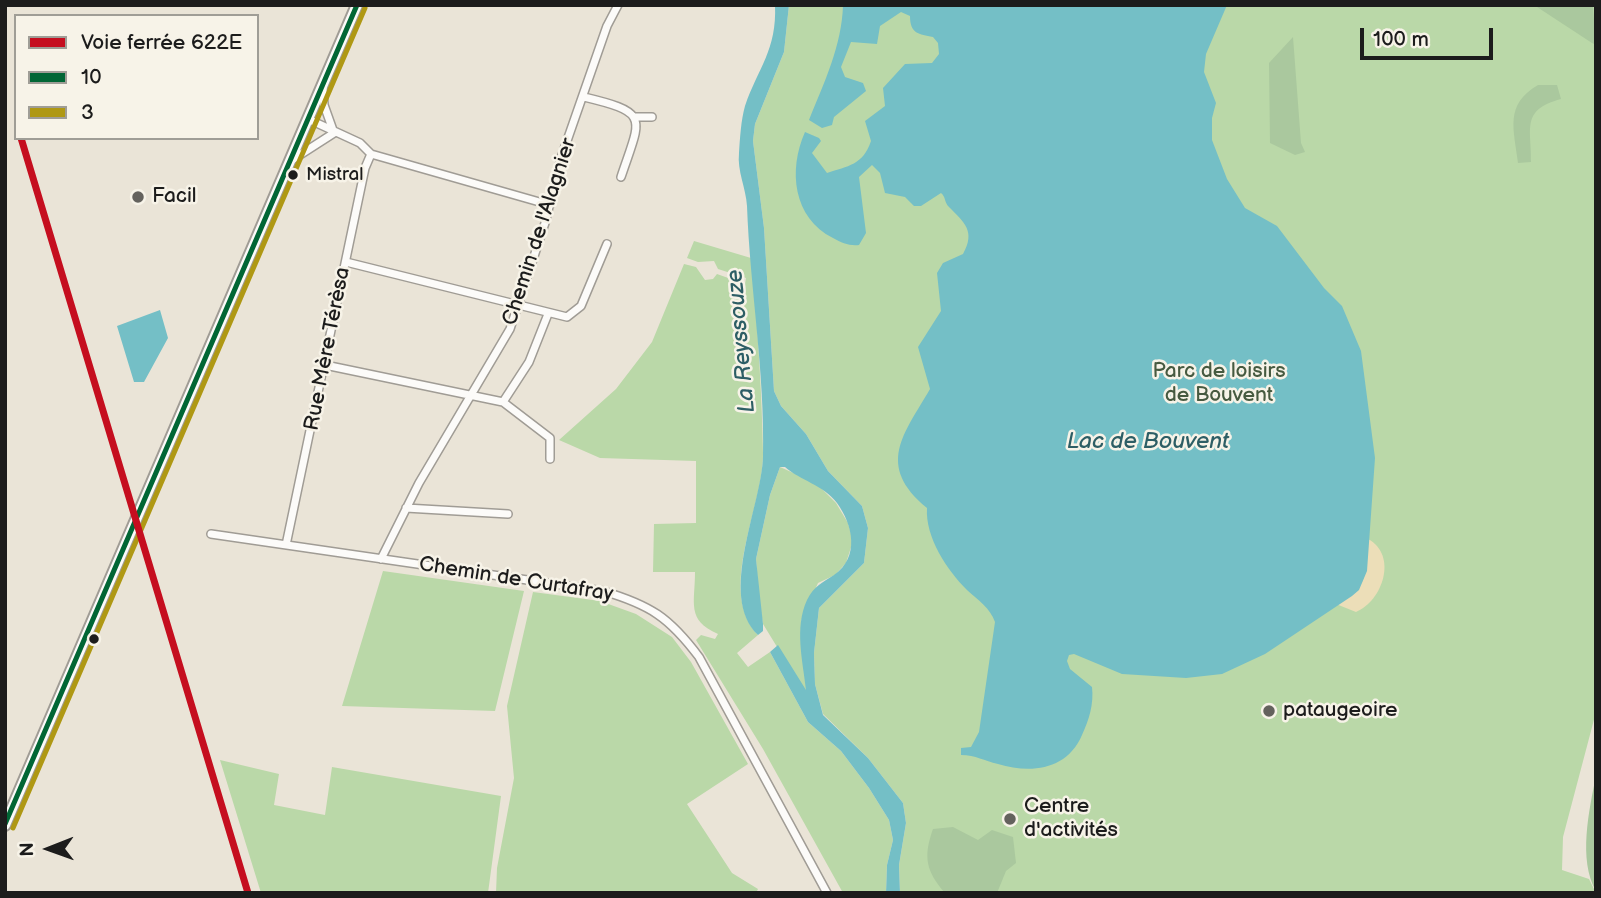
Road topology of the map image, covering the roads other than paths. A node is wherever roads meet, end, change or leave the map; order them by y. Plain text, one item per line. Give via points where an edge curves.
1 (357, 5) edge
2 (618, 5) edge
3 (323, 84) junction
4 (584, 97) junction
5 (635, 117) junction
6 (652, 117) dead end
7 (308, 119) junction
8 (334, 133) junction
9 (371, 154) junction
10 (290, 162) junction
11 (621, 177) dead end
12 (550, 205) junction
13 (607, 244) dead end
14 (346, 261) junction
15 (520, 304) junction
16 (548, 314) junction
17 (325, 365) junction
18 (472, 395) junction
19 (503, 402) junction
20 (551, 459) dead end
21 (406, 508) junction
22 (508, 514) dead end
23 (211, 534) dead end
24 (286, 545) junction
25 (381, 559) junction
26 (5, 825) edge
27 (827, 893) edge

1 - 3 main road
2 - 4 street, Chemin de l'Alagnier
3 - 7 main road
3 - 8 street
4 - 5 street via 626,108
4 - 12 street, Chemin de l'Alagnier via 561,158
5 - 6 street
5 - 11 street via 637,129
7 - 8 street
7 - 10 main road
8 - 9 street
8 - 10 street
9 - 12 street
9 - 14 street, Rue Mère Térèsa
10 - 26 main road
12 - 15 street, Chemin de l'Alagnier
13 - 16 street via 581,306 567,317
14 - 15 street
14 - 17 street, Rue Mère Térèsa
15 - 16 street
15 - 18 street, Chemin de l'Alagnier
16 - 19 street via 529,362
17 - 18 street
17 - 24 street, Rue Mère Térèsa
18 - 19 street
18 - 21 street, Chemin de l'Alagnier
19 - 20 street via 550,438
21 - 22 street
21 - 25 street, Chemin de l'Alagnier
23 - 24 street, Chemin de Curtafray
24 - 25 street, Chemin de Curtafray
25 - 27 street, Chemin de Curtafray via 603,592 659,613 699,657

